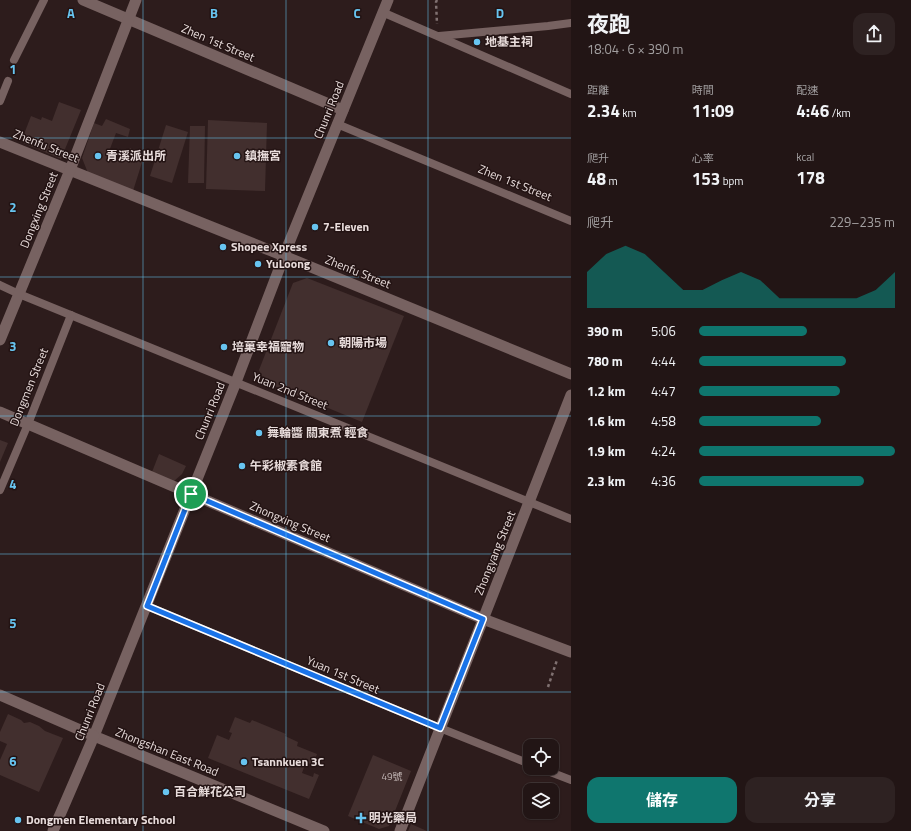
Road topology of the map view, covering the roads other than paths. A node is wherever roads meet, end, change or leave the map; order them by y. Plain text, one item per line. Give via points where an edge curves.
1 (44, 0) edge
2 (83, 0) edge
3 (136, 0) edge
4 (388, 0) edge
5 (382, 12) junction
6 (128, 19) junction
7 (571, 23) edge
8 (439, 36) junction
9 (14, 60) dead end
10 (8, 81) dead end
11 (571, 94) edge
12 (0, 101) edge
13 (343, 110) junction
14 (337, 124) junction
15 (0, 142) edge
16 (70, 170) junction
17 (571, 221) edge
18 (284, 256) junction
19 (0, 285) edge
20 (19, 294) junction
21 (71, 315) junction
22 (0, 340) edge
23 (571, 374) edge
24 (236, 382) junction
25 (571, 395) edge
26 (0, 412) edge
27 (28, 424) junction
28 (0, 490) edge
29 (191, 494) junction
30 (529, 502) junction
31 (571, 520) edge
32 (147, 606) junction
33 (483, 619) junction
34 (566, 650) edge
35 (0, 695) edge
36 (440, 728) junction
37 (94, 736) junction
38 (523, 761) edge
39 (558, 775) edge
40 (571, 780) edge
41 (53, 831) edge
42 (324, 831) edge
43 (400, 831) edge

1 - 9 lane
2 - 6 street, Zhen 1st Street
3 - 6 street, Dongxing Street
4 - 5 street, Chunri Road
5 - 8 lane
5 - 13 street, Chunri Road
6 - 13 street, Zhen 1st Street
6 - 16 street, Dongxing Street
7 - 8 lane
8 - 11 lane
10 - 12 lane
13 - 14 street, Chunri Road
14 - 17 lane, Zhen 1st Street
14 - 18 street, Chunri Road
15 - 16 street, Zhenfu Street
16 - 18 street, Zhenfu Street
16 - 20 street, Dongxing Street
18 - 23 street, Zhenfu Street
18 - 24 street, Chunri Road
19 - 20 lane, Yuan 2nd Street
20 - 21 lane, Yuan 2nd Street
20 - 22 street, Dongxing Street
21 - 24 lane, Yuan 2nd Street
21 - 27 lane, Dongmen Street
24 - 29 street, Chunri Road
24 - 30 lane, Yuan 2nd Street
25 - 30 street, Zhongyang Street
26 - 27 street, Zhongxing Street
27 - 28 lane, Dongmen Street
27 - 29 street, Zhongxing Street
29 - 32 street, Chunri Road
29 - 33 street, Zhongxing Street
30 - 31 lane, Yuan 2nd Street
30 - 33 street, Zhongyang Street
32 - 36 lane, Yuan 1st Street
32 - 37 street, Chunri Road
33 - 34 street, Zhongxing Street
33 - 36 street, Zhongyang Street
35 - 37 street, Zhongshan East Road
36 - 38 lane, Yuan 1st Street
36 - 43 street, Zhongyang Street
37 - 41 street, Chunri Road
37 - 42 street, Zhongshan East Road
39 - 40 lane

